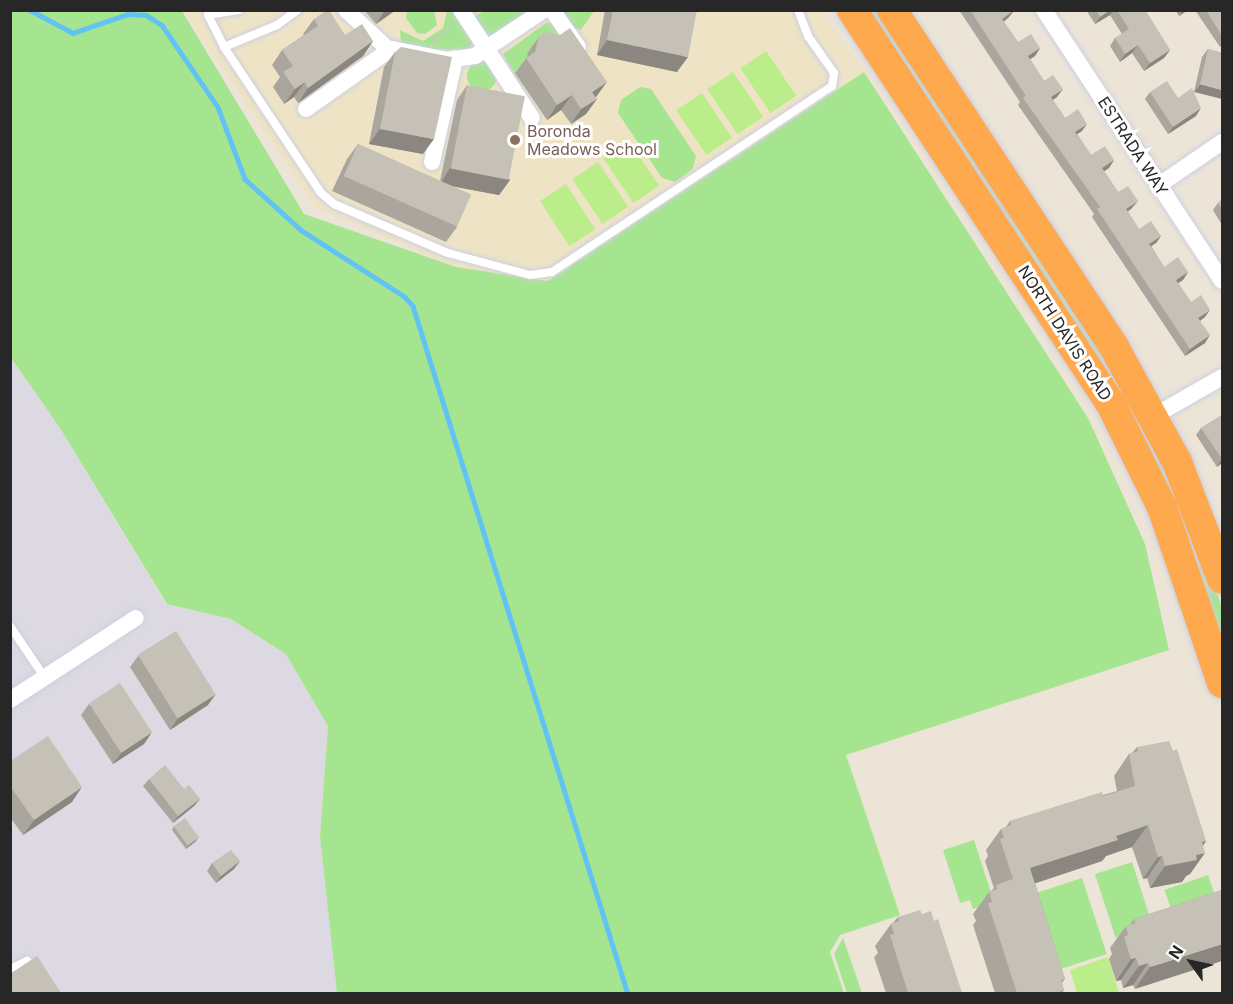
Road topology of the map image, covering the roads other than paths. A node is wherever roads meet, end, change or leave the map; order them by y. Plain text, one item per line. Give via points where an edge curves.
1 (240, 10) edge
2 (298, 10) edge
3 (346, 10) edge
4 (544, 10) edge
5 (552, 10) edge
6 (798, 10) edge
7 (852, 10) edge
8 (892, 10) edge
9 (1044, 10) edge
10 (211, 13) edge
11 (463, 14) edge
12 (224, 47) junction
13 (391, 49) junction
14 (486, 49) junction
15 (455, 59) junction
16 (588, 62) edge
17 (306, 110) dead end
18 (532, 118) dead end
19 (1222, 142) edge
20 (432, 162) dead end
21 (1159, 185) junction
22 (1222, 281) edge
23 (1222, 377) edge
24 (1154, 416) junction
25 (1222, 579) edge
26 (136, 618) dead end
27 (10, 626) edge
28 (45, 678) junction
29 (1222, 683) edge
30 (10, 700) edge
31 (10, 969) edge
32 (39, 974) edge

1 - 10 lane
2 - 12 lane via 277,25
3 - 13 street
4 - 14 street
5 - 16 street
6 - 12 lane via 808,36 834,74 832,86 552,272 530,275 448,253 334,204 321,193
7 - 29 highway, NORTH DAVIS ROAD via 1113,408 1162,507
8 - 24 highway, NORTH DAVIS ROAD via 1114,347
9 - 21 street, ESTRADA WAY
10 - 12 lane
11 - 14 street
13 - 15 street
13 - 17 street
14 - 15 street via 476,56
14 - 18 street
15 - 20 street
19 - 21 street
21 - 22 street, ESTRADA WAY
23 - 24 street
24 - 25 highway, NORTH DAVIS ROAD via 1193,498
26 - 28 street
27 - 28 lane
28 - 30 street
31 - 32 lane via 27,961

